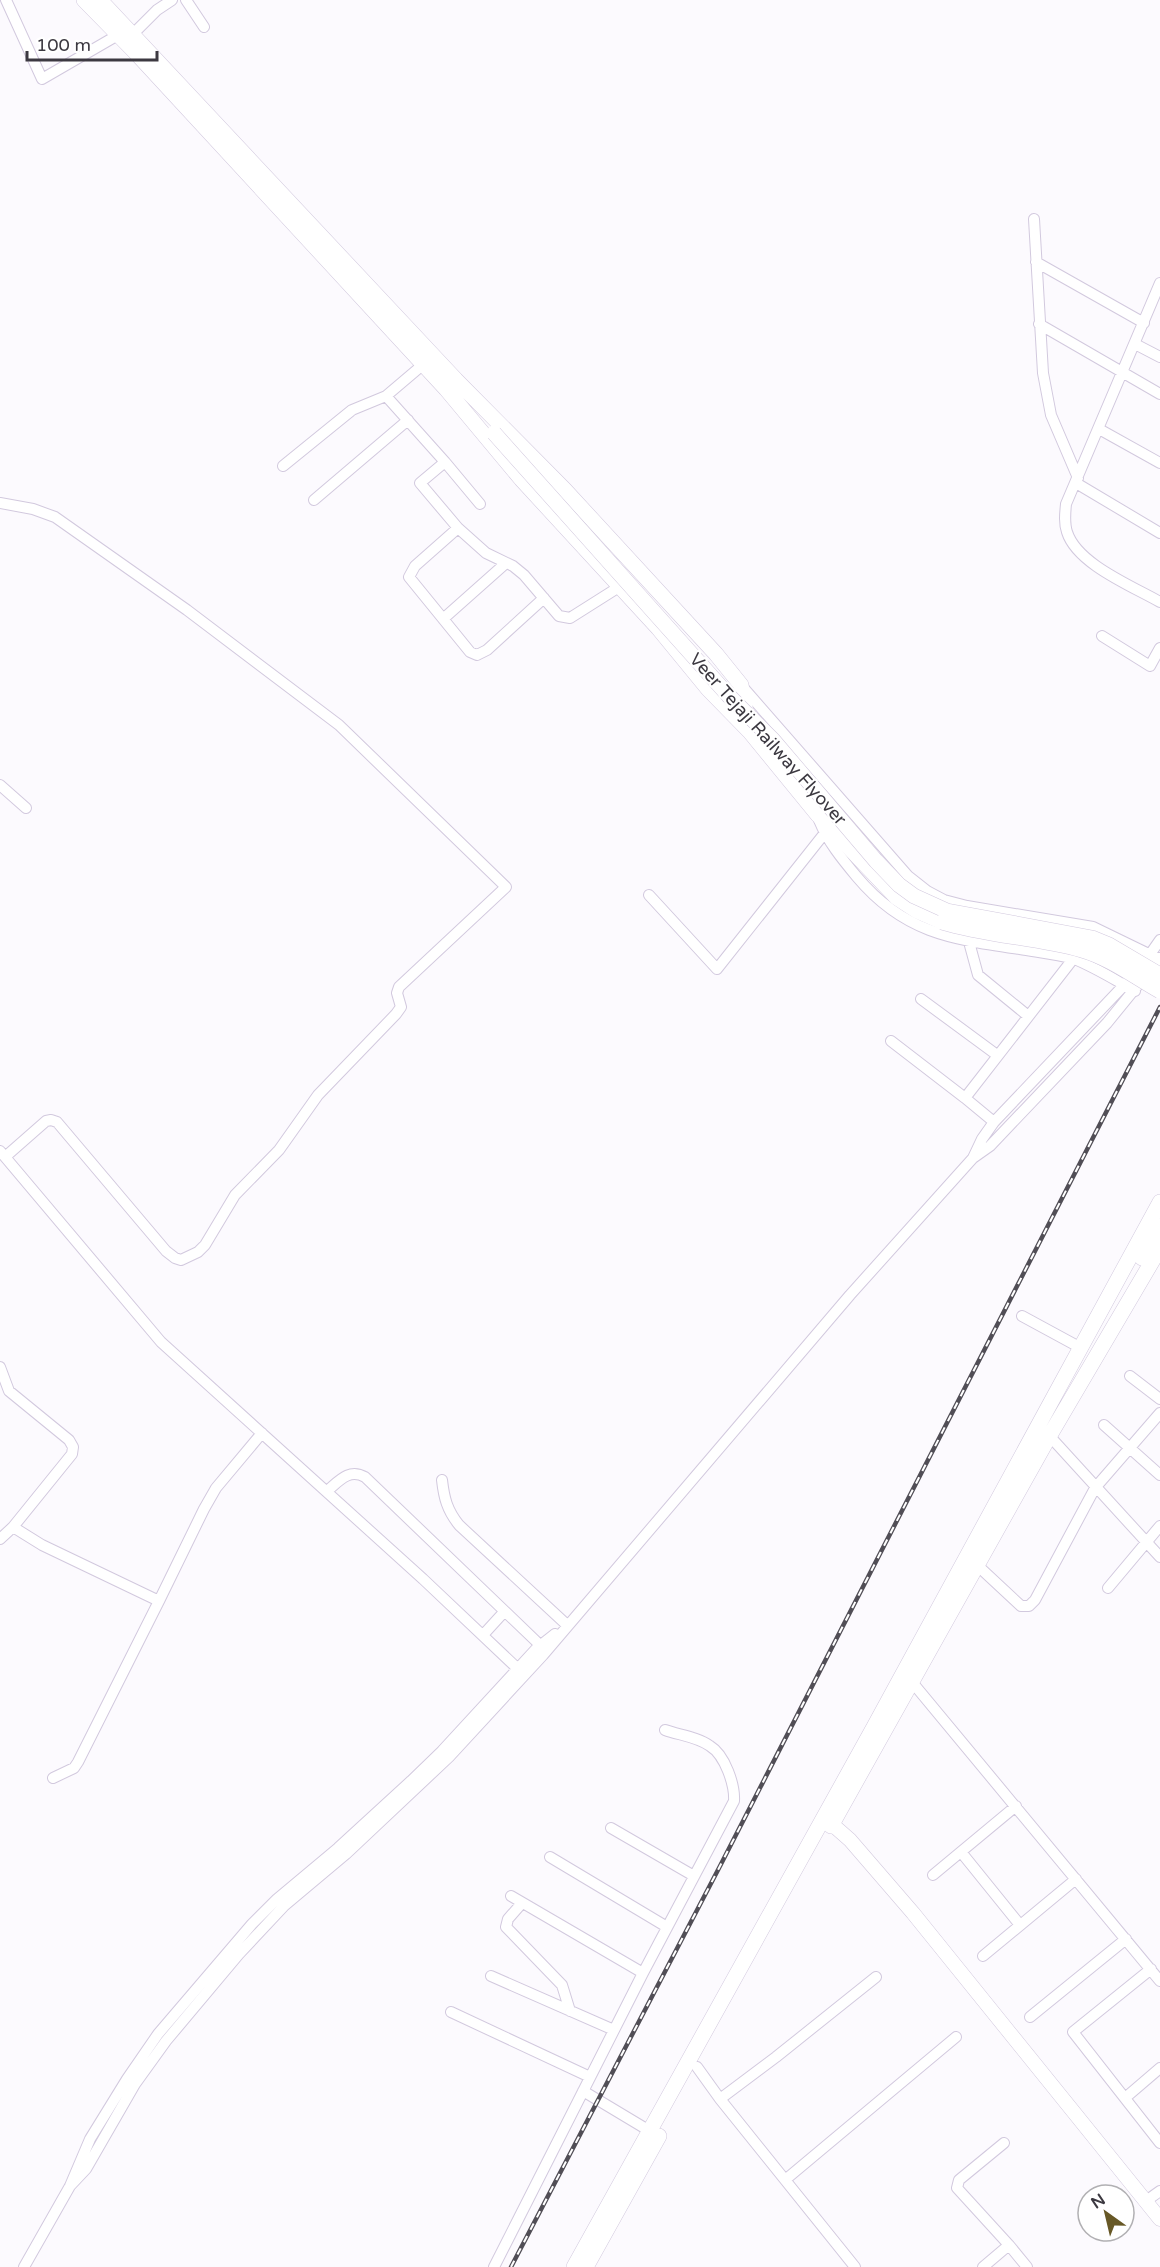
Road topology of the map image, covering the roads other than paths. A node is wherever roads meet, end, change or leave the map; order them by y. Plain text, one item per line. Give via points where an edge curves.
1 (6, 0) edge
2 (84, 0) edge
3 (100, 0) edge
4 (172, 0) edge
5 (186, 0) edge
6 (204, 27) dead end
7 (125, 35) junction
8 (1034, 219) dead end
9 (1036, 262) junction
10 (1160, 283) edge
11 (1144, 322) junction
12 (1039, 324) junction
13 (1135, 344) junction
14 (1160, 357) edge
15 (419, 368) dead end
16 (1124, 372) junction
17 (451, 385) junction
18 (1160, 394) edge
19 (386, 396) junction
20 (408, 420) junction
21 (1099, 429) junction
22 (445, 462) junction
23 (1160, 463) edge
24 (283, 466) dead end
25 (1077, 481) junction
26 (314, 500) dead end
27 (0, 503) edge
28 (480, 504) dead end
29 (458, 528) junction
30 (1160, 533) edge
31 (506, 563) junction
32 (619, 587) junction
33 (544, 598) junction
34 (1160, 602) edge
35 (443, 619) junction
36 (1102, 636) dead end
37 (1160, 648) edge
38 (741, 685) junction
39 (750, 732) junction
40 (0, 785) edge
41 (26, 808) dead end
42 (817, 814) junction
43 (824, 834) junction
44 (649, 895) dead end
45 (1160, 940) edge
46 (969, 942) junction
47 (1073, 959) junction
48 (1157, 962) edge
49 (1124, 985) junction
50 (1135, 991) junction
51 (1160, 991) edge
52 (921, 999) dead end
53 (1027, 1015) junction
54 (891, 1041) dead end
55 (997, 1055) junction
56 (965, 1098) junction
57 (994, 1122) junction
58 (3, 1154) edge
59 (973, 1158) junction
60 (1160, 1202) edge
61 (1160, 1226) edge
62 (1158, 1254) edge
63 (1022, 1316) dead end
64 (1085, 1349) junction
65 (0, 1367) edge
66 (1130, 1376) dead end
67 (1082, 1383) junction
68 (1160, 1399) edge
69 (1160, 1413) edge
70 (1104, 1425) dead end
71 (1044, 1430) junction
72 (262, 1433) junction
73 (1131, 1448) junction
74 (1160, 1475) edge
75 (442, 1480) dead end
76 (1095, 1488) junction
77 (327, 1491) junction
78 (1160, 1526) edge
79 (13, 1527) junction
80 (0, 1539) edge
81 (1145, 1543) junction
82 (1160, 1557) edge
83 (977, 1565) junction
84 (1108, 1588) dead end
85 (159, 1601) junction
86 (504, 1612) junction
87 (567, 1625) junction
88 (483, 1635) junction
89 (540, 1645) junction
90 (517, 1668) junction
91 (912, 1682) junction
92 (665, 1730) dead end
93 (53, 1778) dead end
94 (1016, 1806) junction
95 (828, 1820) junction
96 (611, 1828) dead end
97 (961, 1852) junction
98 (550, 1857) dead end
99 (933, 1875) dead end
100 (694, 1876) junction
101 (1076, 1879) junction
102 (512, 1896) dead end
103 (522, 1903) junction
104 (1020, 1925) junction
105 (667, 1927) junction
106 (1126, 1940) junction
107 (983, 1956) dead end
108 (1150, 1969) junction
109 (643, 1973) junction
110 (491, 1976) dead end
111 (876, 1977) dead end
112 (1160, 1981) edge
113 (570, 2011) junction
114 (451, 2012) dead end
115 (1030, 2017) dead end
116 (614, 2030) junction
117 (956, 2037) dead end
118 (697, 2067) junction
119 (1160, 2068) edge
120 (590, 2077) junction
121 (583, 2091) junction
122 (1125, 2098) junction
123 (720, 2099) junction
124 (654, 2134) junction
125 (1004, 2143) dead end
126 (1160, 2143) edge
127 (785, 2180) junction
128 (70, 2186) junction
129 (1160, 2190) edge
130 (1146, 2201) junction
131 (1160, 2219) edge
132 (1009, 2245) junction
133 (24, 2267) edge
134 (494, 2267) edge
135 (574, 2267) edge
136 (586, 2267) edge
137 (855, 2267) edge
138 (983, 2267) edge
139 (1027, 2267) edge

1 - 7 street via 42,79
2 - 7 main road
3 - 7 main road
4 - 7 street
5 - 6 street
7 - 17 main road
8 - 9 street
9 - 11 street
9 - 12 street
10 - 11 street
11 - 13 street
12 - 16 street
12 - 25 street via 1042,373 1052,415
13 - 14 street
13 - 16 street
15 - 19 street
16 - 18 street
16 - 21 street
17 - 32 main road via 521,479
17 - 38 main road via 565,490
17 - 48 main road, Veer Tejaji Railway Flyover, bridge via 728,696 773,740 898,885 947,911 1092,938
19 - 20 street
19 - 24 street via 352,410
20 - 22 street
20 - 26 street
21 - 23 street
21 - 25 street
22 - 28 street
22 - 29 street via 420,483
25 - 30 street
25 - 34 street via 1066,504 1065,519 1075,548 1089,561
27 - 58 street via 54,517 339,724 506,887 399,987 401,1007 396,1014 318,1095 279,1150 235,1195 205,1245 188,1257 181,1260 166,1251 57,1122 46,1121
29 - 31 street via 486,553
29 - 35 street via 415,566 409,577
31 - 33 street via 524,575
31 - 35 street
32 - 33 street via 570,618 559,616
32 - 39 main road
33 - 35 street via 477,655 470,652
36 - 37 street via 1150,666
38 - 39 main road
38 - 48 street via 908,876 927,891 966,906 1093,927
39 - 42 main road
40 - 41 street
42 - 43 street
42 - 51 main road, bridge via 897,898 917,911 970,930 1084,950
43 - 44 street via 717,969
43 - 46 street via 888,908 935,933
45 - 48 street
46 - 47 street
46 - 53 street via 978,975
47 - 49 street
47 - 53 street
48 - 49 street
48 - 50 street
49 - 50 street
49 - 57 street
50 - 59 street via 1032,1103
52 - 55 street
53 - 55 street
54 - 56 street
55 - 56 street
56 - 57 street
57 - 59 street
58 - 72 street via 161,1342
59 - 87 street
60 - 64 main road
61 - 64 main road
62 - 67 main road
63 - 64 street
64 - 67 main road
64 - 71 main road via 1061,1386
65 - 79 street via 9,1391 73,1447 72,1454
66 - 68 street
67 - 71 main road
69 - 73 street
70 - 73 street
71 - 76 street
71 - 83 main road
71 - 95 main road
72 - 77 street
72 - 85 street via 216,1488
73 - 74 street
73 - 76 street
75 - 87 street via 444,1501 459,1525
76 - 81 street
76 - 83 street via 1029,1606 1021,1606
77 - 86 street via 352,1473 365,1477
77 - 88 street
78 - 81 street
79 - 80 street
79 - 85 street
81 - 82 street
81 - 84 street
83 - 91 main road
85 - 93 street via 78,1762
86 - 88 street
86 - 89 street
87 - 89 street
87 - 128 street via 449,1758 284,1906 239,1954 166,2041 135,2084 86,2169
88 - 90 street
89 - 90 street
90 - 128 street via 442,1751 277,1899 231,1948 158,2034 127,2079 90,2139
91 - 94 street
91 - 95 main road
92 - 100 street via 711,1746 734,1790 734,1801
94 - 97 street
94 - 101 street
95 - 118 main road
95 - 124 main road
95 - 130 street via 913,1913
96 - 100 street
97 - 99 street
97 - 104 street
98 - 105 street
100 - 105 street
101 - 104 street
101 - 106 street
102 - 103 street
103 - 109 street
103 - 113 street via 506,1927 562,1985
104 - 107 street
105 - 109 street
106 - 108 street
106 - 115 street
108 - 112 street
108 - 122 street via 1073,2032
109 - 116 street
110 - 113 street
111 - 123 street
113 - 116 street
114 - 120 street
116 - 120 street
117 - 127 street
118 - 123 street
118 - 124 main road
119 - 122 street
120 - 121 street
121 - 124 street
121 - 134 street
122 - 126 street
123 - 127 street
124 - 135 main road
124 - 136 main road
125 - 132 street via 959,2180 957,2187
127 - 137 street
128 - 133 street
129 - 130 street
130 - 131 street
132 - 138 street
132 - 139 street

